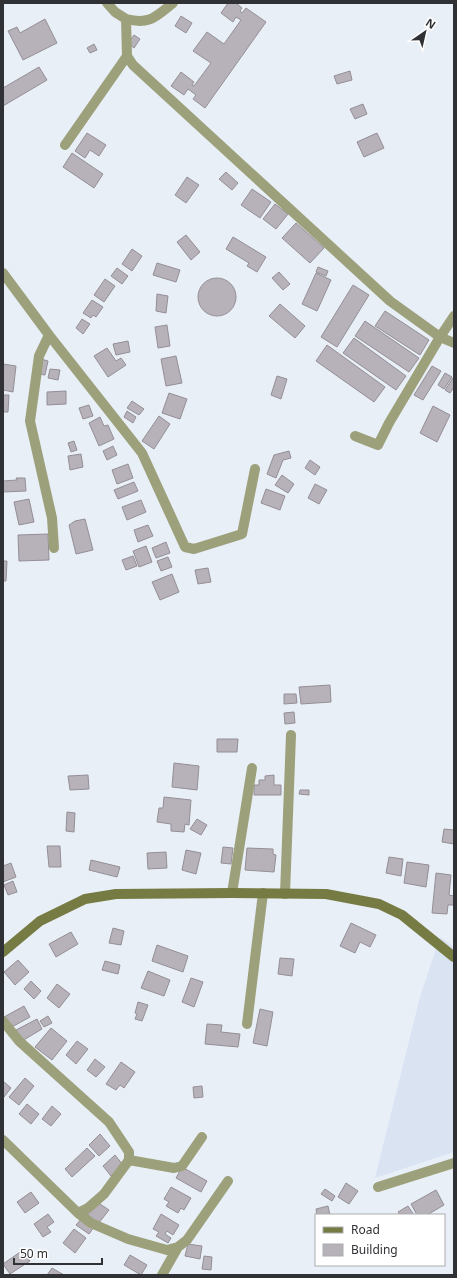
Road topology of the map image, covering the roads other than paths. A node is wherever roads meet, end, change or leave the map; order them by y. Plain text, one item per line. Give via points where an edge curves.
1 (107, 3) edge
2 (173, 3) edge
3 (126, 19) junction
4 (127, 56) junction
5 (65, 145) dead end
6 (3, 273) edge
7 (454, 316) edge
8 (49, 335) junction
9 (440, 337) junction
10 (454, 343) edge
11 (355, 436) dead end
12 (256, 469) dead end
13 (54, 548) dead end
14 (291, 735) dead end
15 (252, 768) dead end
16 (232, 893) junction
17 (263, 894) junction
18 (285, 894) junction
19 (3, 952) edge
20 (453, 954) edge
21 (3, 1021) edge
22 (247, 1024) dead end
23 (202, 1137) dead end
24 (3, 1140) edge
25 (129, 1160) junction
26 (454, 1163) edge
27 (228, 1181) dead end
28 (378, 1187) dead end
29 (78, 1213) junction
30 (178, 1247) junction
31 (162, 1275) edge

1 - 3 street
2 - 3 street via 152,19 137,22
3 - 4 street
4 - 5 street
4 - 9 street via 133,65 390,301
6 - 8 street
7 - 9 street
8 - 12 street via 142,453 185,547 194,549 242,534
8 - 13 street via 39,356 30,421 52,518
9 - 10 street
9 - 11 street via 378,445
14 - 18 street
15 - 16 street
16 - 17 street
16 - 19 street via 116,894 85,899 40,921
17 - 18 street
17 - 22 street
18 - 20 street via 326,894 379,904 402,915
21 - 25 street via 19,1041 109,1122 129,1152
23 - 25 street via 182,1166 174,1168
24 - 29 street
25 - 29 street via 104,1194
26 - 28 street
27 - 30 street via 187,1240
29 - 30 street via 91,1223 128,1240 167,1250
30 - 31 street

